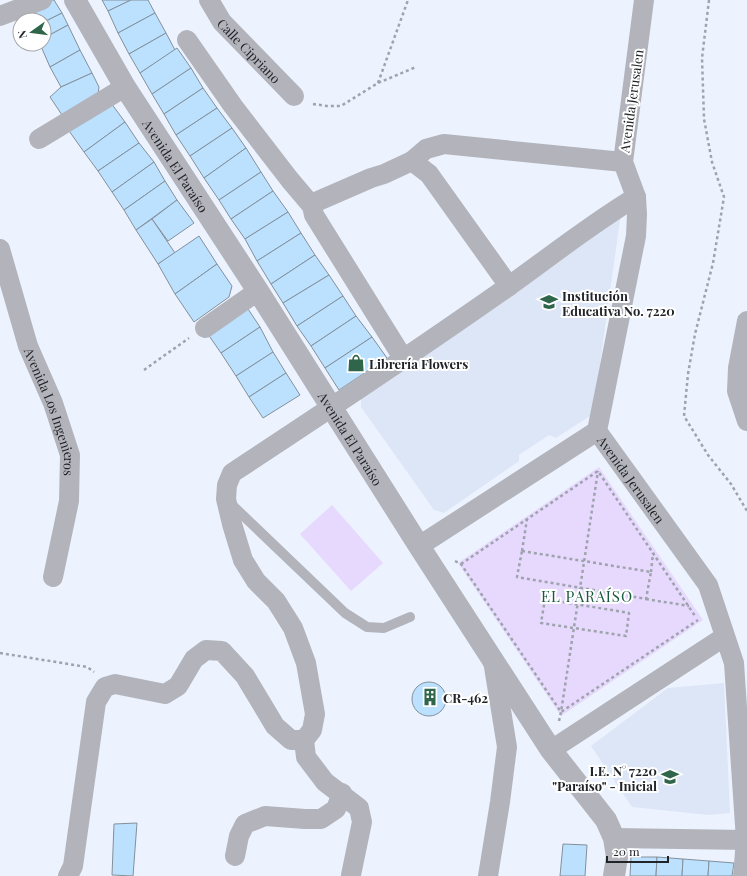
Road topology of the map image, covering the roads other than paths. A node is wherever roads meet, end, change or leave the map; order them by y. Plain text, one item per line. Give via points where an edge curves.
1 (42, 0) edge
2 (75, 0) edge
3 (209, 0) edge
4 (644, 0) edge
5 (0, 16) edge
6 (187, 40) dead end
7 (125, 87) junction
8 (294, 96) road end
9 (39, 139) dead end
10 (412, 161) junction
11 (623, 162) junction
12 (636, 198) junction
13 (312, 206) junction
14 (0, 253) edge
15 (509, 286) junction
16 (258, 291) junction
17 (747, 321) edge
18 (205, 328) road end
19 (403, 358) junction
20 (332, 407) junction
21 (747, 422) edge
22 (597, 431) junction
23 (226, 499) junction
24 (418, 546) junction
25 (53, 577) dead end
26 (410, 617) dead end
27 (724, 637) junction
28 (493, 661) junction
29 (304, 740) junction
30 (551, 750) junction
31 (342, 793) junction
32 (614, 838) junction
33 (746, 840) junction
34 (235, 856) dead end
35 (351, 875) dead end
36 (68, 876) edge
37 (488, 876) edge
38 (614, 876) edge
39 (743, 876) edge

1 - 5 street
2 - 7 street, Avenida El Paraíso
3 - 8 street, Calle Cipriano via 222,22
4 - 11 street, Avenida Jerusalen
6 - 13 street via 233,106
7 - 9 street
7 - 16 street, Avenida El Paraíso
10 - 11 street via 426,149 444,144
10 - 13 street via 318,201
10 - 15 street via 429,174
11 - 12 street, Avenida Jerusalen
12 - 15 street via 615,210
12 - 22 street, Avenida Jerusalen via 636,236
13 - 19 street via 314,215
14 - 25 street, Avenida Los Ingenieros via 28,346 53,403 70,454 69,501
15 - 19 street
16 - 18 street
16 - 20 street, Avenida El Paraíso
17 - 21 street via 738,368 737,391
19 - 20 street
20 - 23 street via 232,473 226,486
20 - 24 street, Avenida El Paraíso
22 - 24 street
22 - 27 street, Avenida Jerusalen via 708,586
23 - 26 lane via 345,613 367,627 384,628
23 - 29 street via 243,560 256,581 276,601 293,628 306,663 315,714 312,730
24 - 28 street, Avenida El Paraíso
27 - 30 street
27 - 33 street, Avenida Jerusalen via 734,663
28 - 30 street, Avenida El Paraíso
28 - 37 street via 506,747
29 - 31 street via 306,756 325,782
29 - 36 street via 291,740 275,726 245,676 222,651 206,650 194,659 178,686 165,694 115,684 105,687 96,702 73,866
30 - 32 street, Avenida El Paraíso via 606,820
31 - 34 street via 336,809 321,819 266,816 246,824 239,836
31 - 35 street via 359,808 362,822
32 - 33 street
32 - 38 street, Avenida El Paraíso via 617,857
33 - 39 street, Avenida Jerusalen

